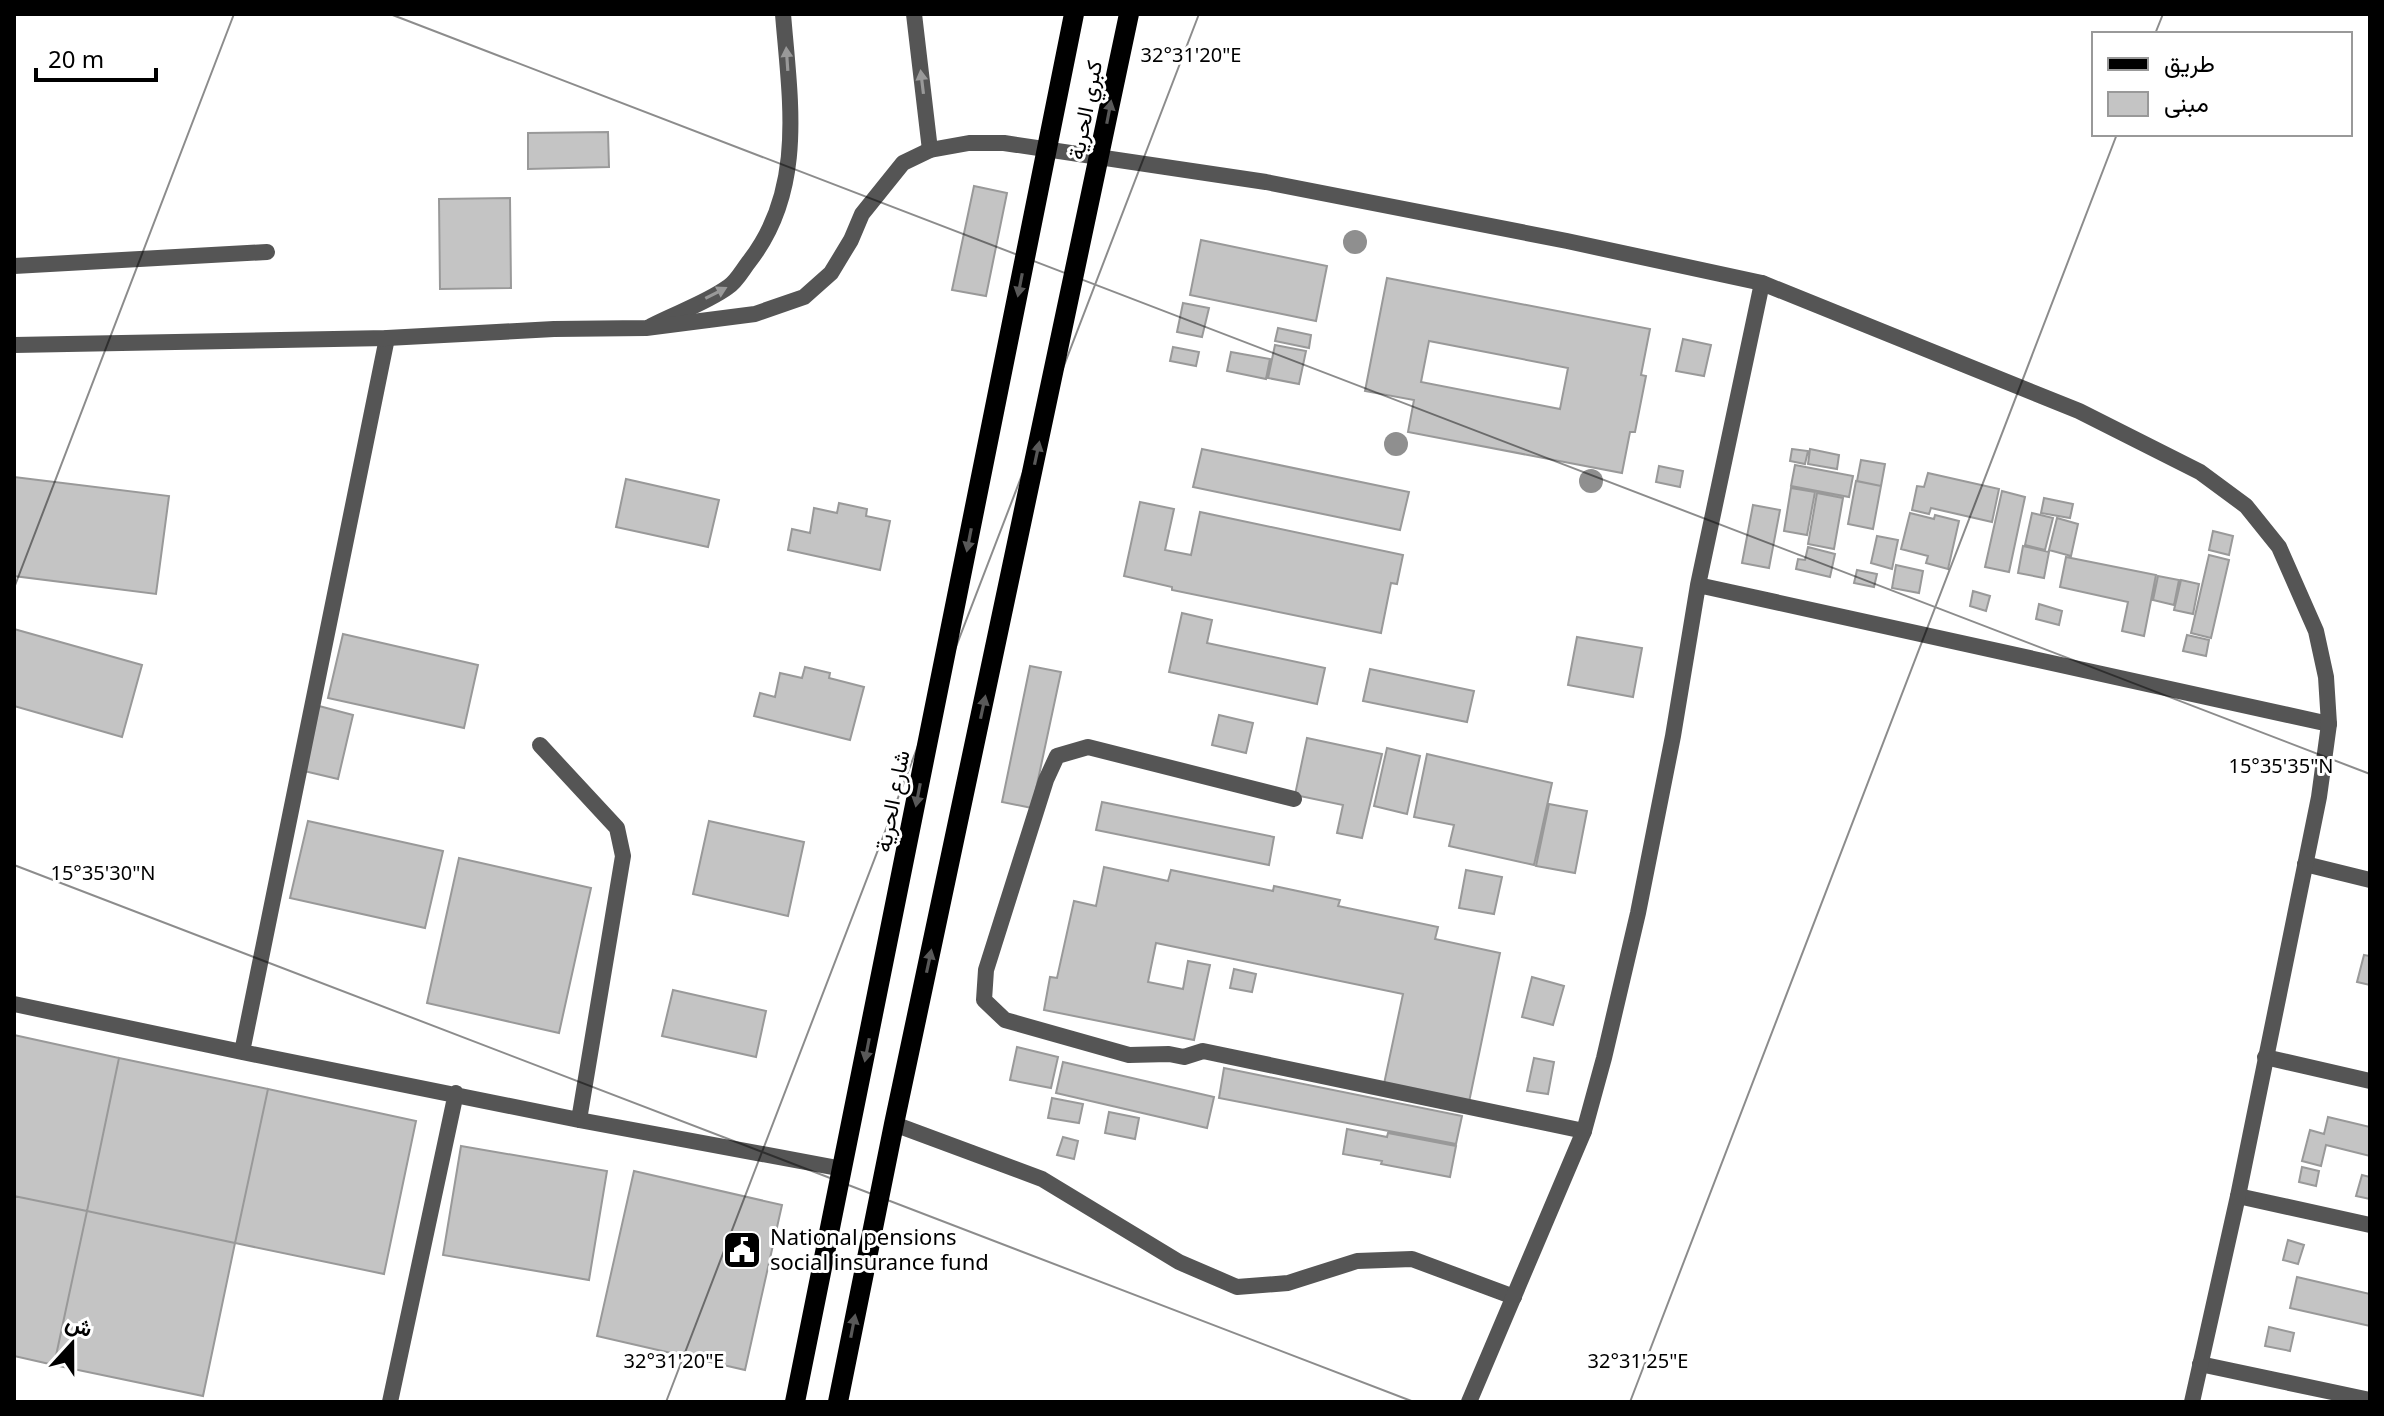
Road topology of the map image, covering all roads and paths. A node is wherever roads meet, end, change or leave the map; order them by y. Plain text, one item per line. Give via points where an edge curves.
1 (783, 14) edge
2 (914, 14) edge
3 (1074, 14) edge
4 (1129, 14) edge
5 (930, 150) junction
6 (1035, 208) joint
7 (267, 252) dead end
8 (14, 266) edge
9 (1762, 283) junction
10 (646, 328) junction
11 (387, 338) junction
12 (14, 345) edge
13 (1698, 585) junction
14 (2329, 724) junction
15 (540, 745) dead end
16 (1294, 799) dead end
17 (2305, 864) junction
18 (2370, 880) edge
19 (14, 1004) edge
20 (242, 1052) junction
21 (2265, 1057) junction
22 (2370, 1081) edge
23 (456, 1093) junction
24 (579, 1120) junction
25 (894, 1124) junction
26 (1584, 1131) junction
27 (843, 1169) junction
28 (2238, 1196) junction
29 (2370, 1225) edge
30 (1514, 1297) junction
31 (2200, 1364) junction
32 (2370, 1400) edge
33 (390, 1402) edge
34 (795, 1402) edge
35 (838, 1402) edge
36 (1469, 1402) edge
37 (2192, 1402) edge

10 -> 1 street via 730,286 764,243 779,212 792,106
5 -> 2 street
3 - 6 main road, كبري الحرية
25 -> 4 main road, كبري الحرية
5 - 9 street via 1004,143 1178,168
5 - 10 street via 903,163 862,214 831,273 804,297 755,314
6 -> 27 main road, شارع الحرية
7 - 8 street
9 - 13 street
9 - 14 street via 2079,411 2200,472 2246,506 2279,547 2316,631
10 - 11 street
11 - 12 street
11 - 20 street
13 - 14 street
13 - 26 street via 1638,913
14 - 17 street
15 - 24 street via 617,828 623,856
16 - 26 street via 1088,747 1057,756 986,970 984,1000 1005,1020 1129,1055 1184,1057 1203,1051
17 - 18 street
17 - 21 street
19 - 20 street
20 - 23 street
21 - 22 street
21 - 28 street
23 - 24 street
23 - 33 street
24 - 27 street
25 - 30 street via 1042,1179 1179,1262 1237,1287 1288,1283 1357,1261 1412,1259
35 -> 25 main road
26 - 30 street
27 - 34 main road, شارع الحرية
28 - 29 street
28 - 31 street
30 - 36 street
31 - 32 street
31 - 37 street

